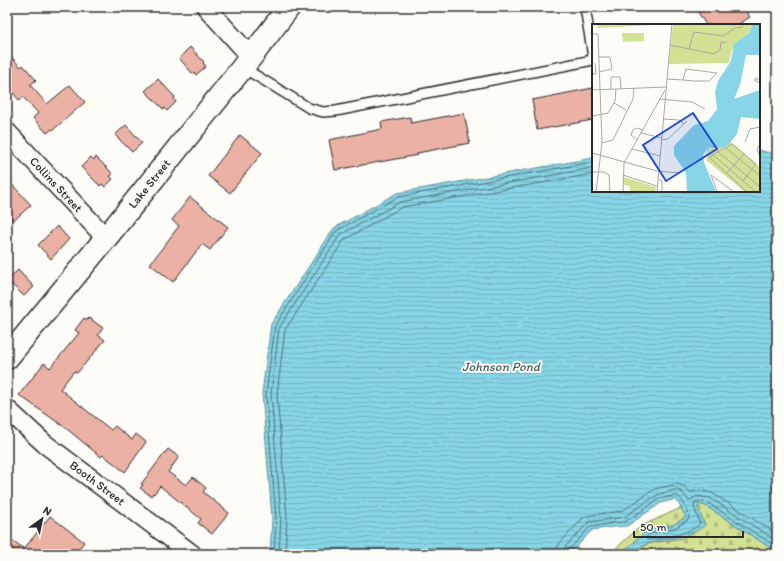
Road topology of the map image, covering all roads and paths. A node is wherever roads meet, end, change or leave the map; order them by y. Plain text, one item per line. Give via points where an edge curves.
1 (206, 7) edge
2 (289, 7) edge
3 (584, 7) edge
4 (592, 51) edge
5 (592, 60) edge
6 (247, 62) junction
7 (7, 132) edge
8 (106, 238) junction
9 (7, 358) edge
10 (7, 409) edge
11 (192, 554) edge

1 - 6 street
2 - 6 street, Lake Street
3 - 4 lane
5 - 6 lane via 323,112 309,108
6 - 8 street, Lake Street
7 - 8 street, Collins Street
8 - 9 street, Lake Street
10 - 11 street, Booth Street via 45,444

